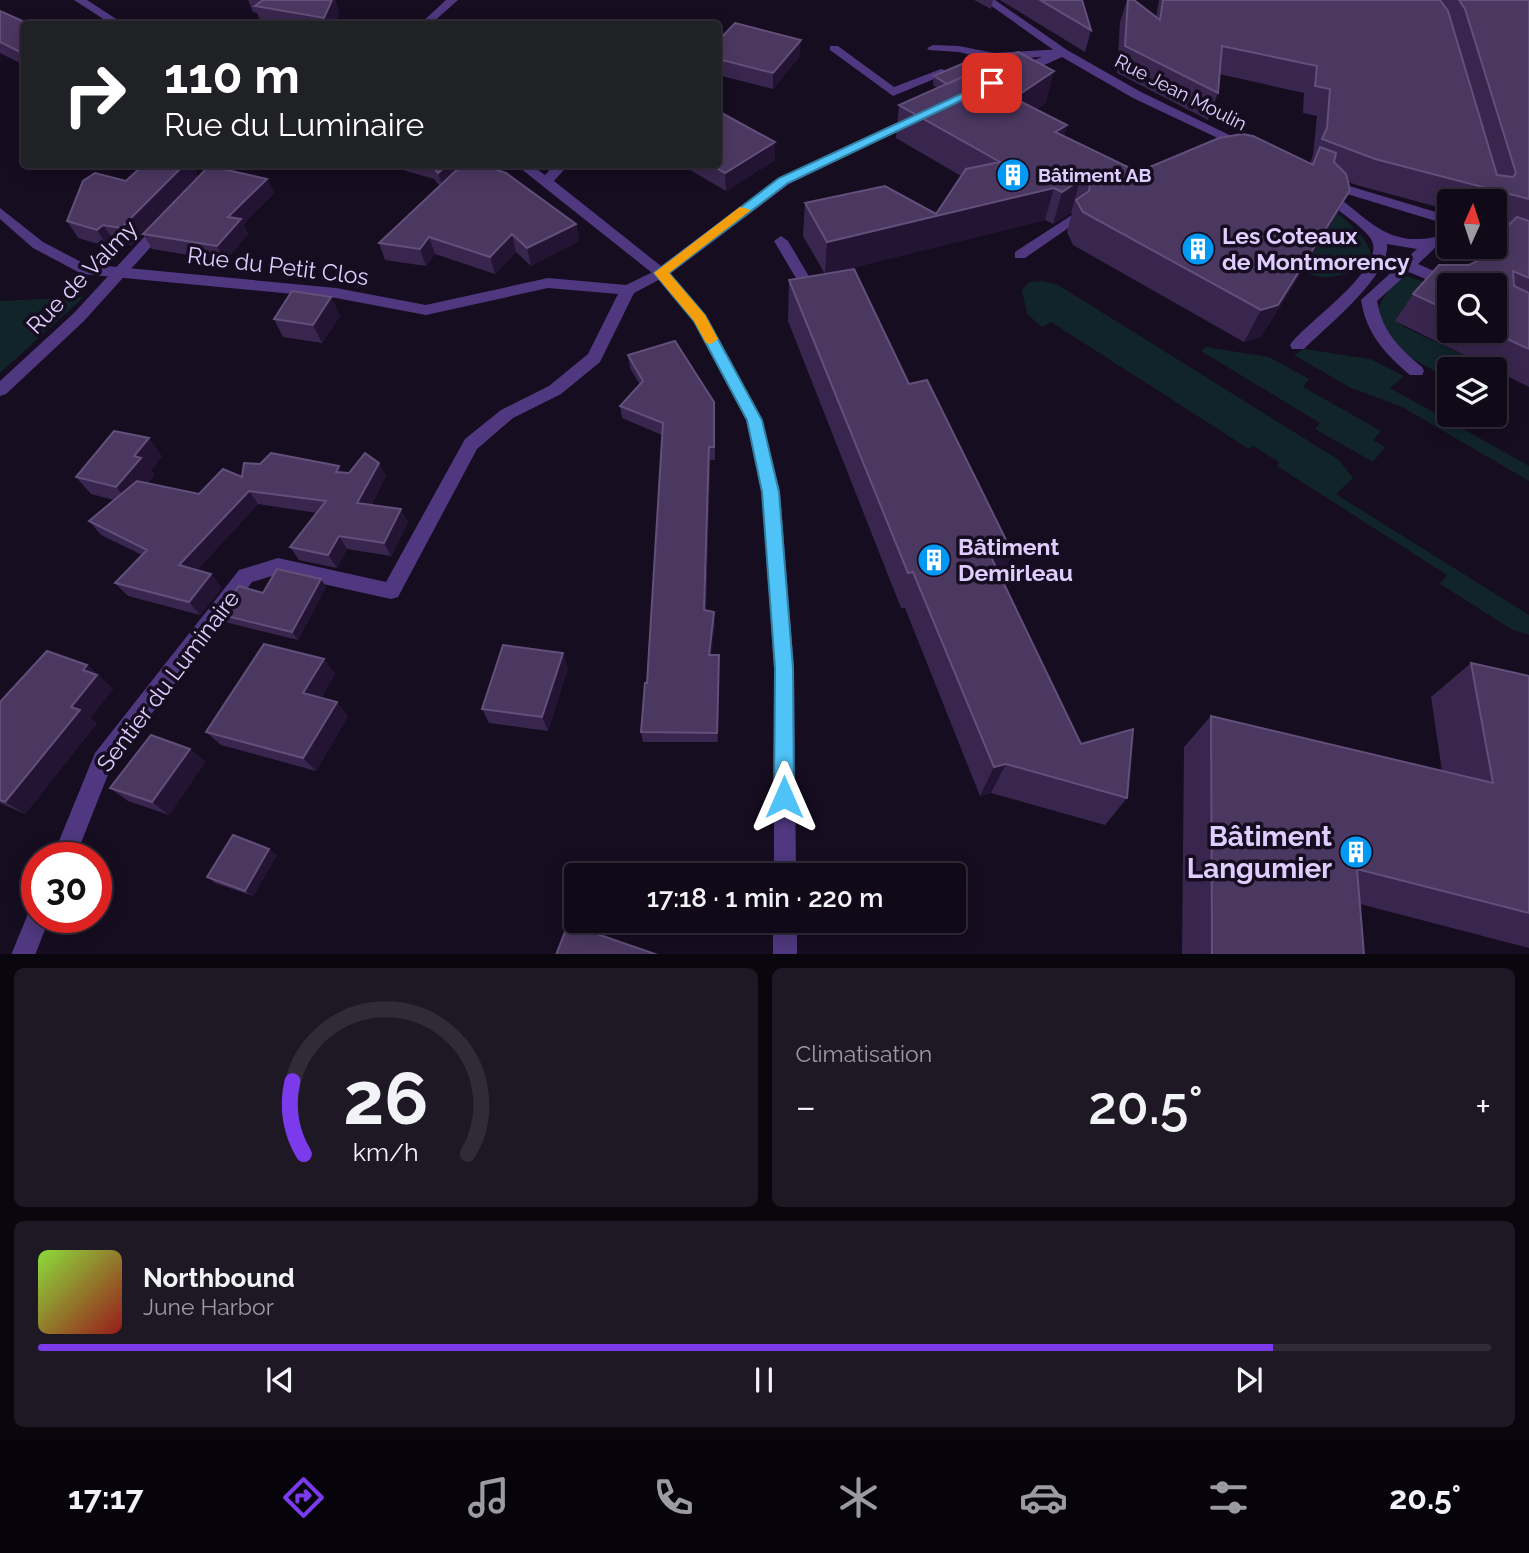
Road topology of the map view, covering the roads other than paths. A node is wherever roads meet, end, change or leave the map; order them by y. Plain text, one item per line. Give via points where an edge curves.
1 (81, 0) edge
2 (453, 0) edge
3 (988, 0) edge
4 (113, 21) edge
5 (428, 21) edge
6 (834, 48) dead end
7 (933, 48) dead end
8 (1063, 52) junction
9 (945, 72) edge
10 (1000, 80) edge
11 (937, 109) edge
12 (1263, 154) edge
13 (220, 168) edge
14 (526, 168) edge
15 (559, 168) edge
16 (545, 182) junction
17 (190, 196) edge
18 (0, 212) edge
19 (173, 213) edge
20 (1437, 217) edge
21 (1072, 219) edge
22 (1377, 236) junction
23 (1507, 240) edge
24 (781, 241) dead end
25 (1437, 243) edge
26 (1430, 245) junction
27 (1529, 248) edge
28 (1020, 256) dead end
29 (1409, 266) junction
30 (124, 271) junction
31 (661, 273) junction
32 (1437, 279) edge
33 (628, 290) junction
34 (810, 290) edge
35 (1298, 345) dead end
36 (1416, 370) dead end
37 (0, 390) edge
38 (70, 842) edge
39 (785, 863) edge
40 (32, 933) edge
41 (785, 933) edge
42 (23, 954) edge
43 (785, 954) edge

1 - 4 street
2 - 5 street
3 - 8 street, Rue Jean Moulin
6 - 9 street via 893,92
7 - 8 street via 993,57
8 - 10 street
8 - 12 street, Rue Jean Moulin via 1137,95
11 - 31 street via 784,181
13 - 17 street
14 - 16 street
15 - 16 street
16 - 31 street
18 - 30 street, Rue du Petit Clos via 38,245 82,269
19 - 30 street, Rue de Valmy
20 - 22 street via 1325,182 1327,195
21 - 28 street
22 - 26 street via 1400,244
22 - 35 street via 1381,248 1377,265
23 - 27 street
24 - 34 street
25 - 26 street
26 - 29 street
29 - 32 street
29 - 36 street via 1369,300 1370,316 1381,340
30 - 33 street, Rue du Petit Clos via 336,293 426,310 548,283
30 - 37 street, Rue de Valmy
31 - 33 street
31 - 39 street via 700,319 754,420 771,492 784,668
33 - 38 street, Sentier du Luminaire via 594,358 555,390 507,414 471,444 391,591 278,566 246,576 103,760
40 - 42 street
41 - 43 street

